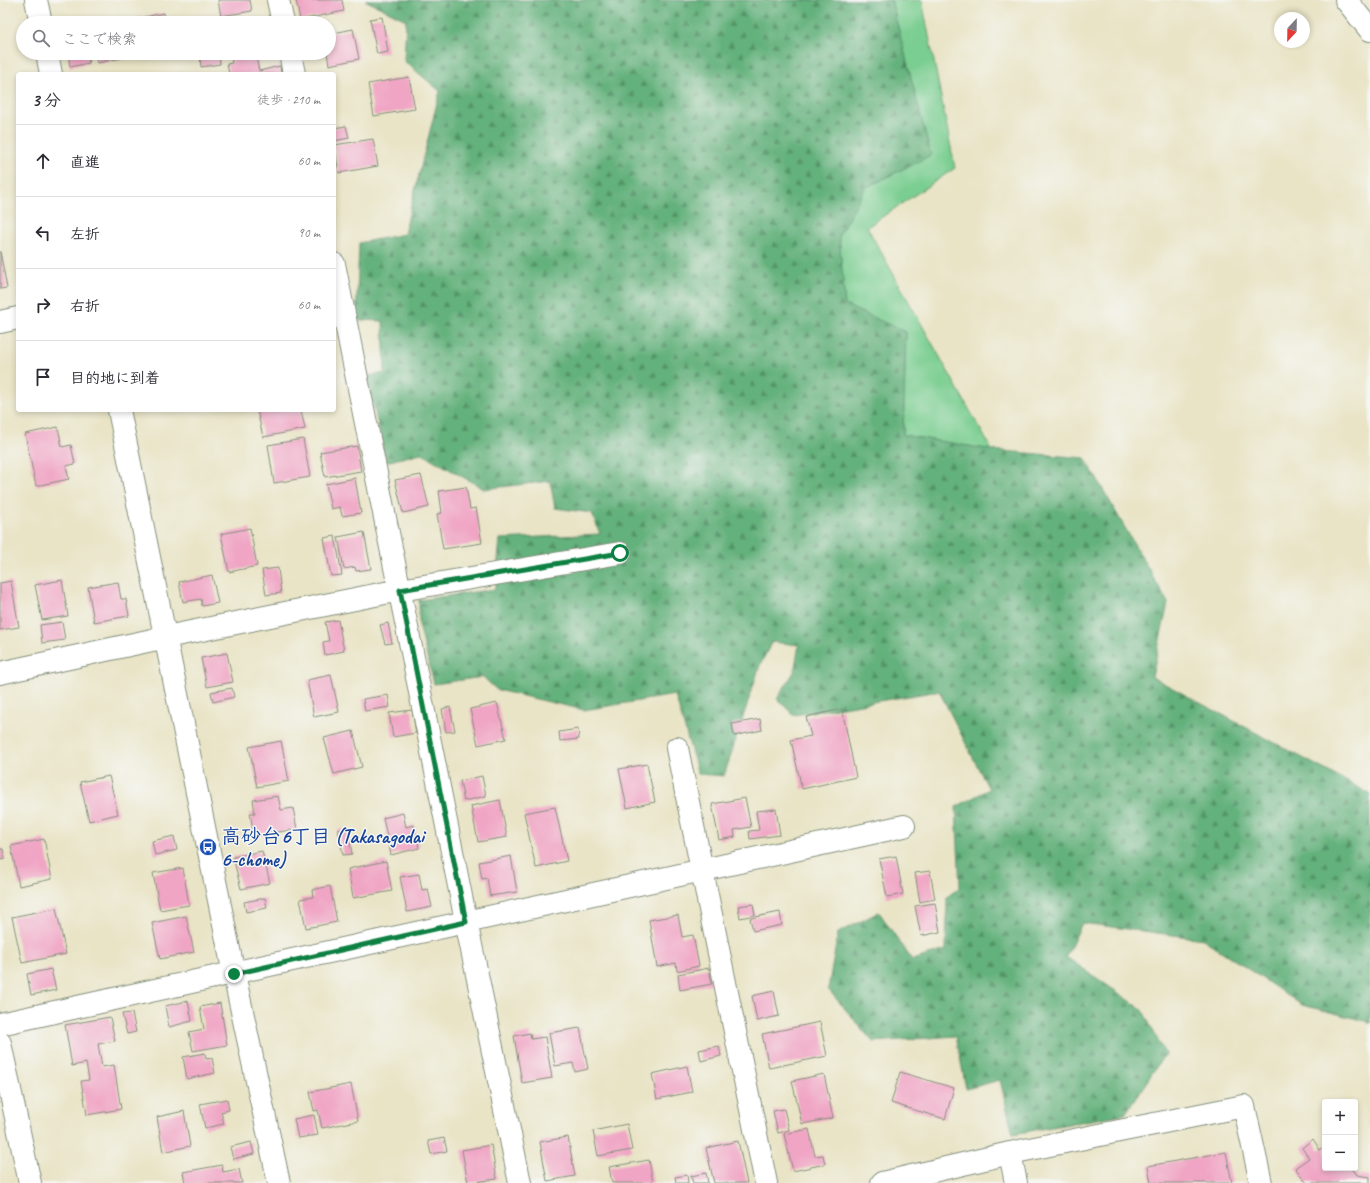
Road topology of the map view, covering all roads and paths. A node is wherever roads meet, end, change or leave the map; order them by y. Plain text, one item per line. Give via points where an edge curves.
1 (36, 0) edge
2 (278, 0) edge
3 (1346, 0) edge
4 (39, 16) edge
5 (281, 16) edge
6 (1370, 30) edge
7 (48, 60) edge
8 (291, 60) edge
9 (51, 72) edge
10 (294, 72) edge
11 (336, 274) edge
12 (16, 318) edge
13 (0, 322) edge
14 (119, 412) edge
15 (620, 553) dead end
16 (400, 590) junction
17 (166, 637) junction
18 (0, 673) edge
19 (677, 748) dead end
20 (904, 826) dead end
21 (702, 870) junction
22 (466, 922) junction
23 (234, 974) junction
24 (0, 1024) edge
25 (0, 1043) edge
26 (1010, 1153) junction
27 (30, 1183) edge
28 (279, 1183) edge
29 (520, 1183) edge
30 (766, 1183) edge
31 (882, 1183) edge
32 (1016, 1183) edge
33 (1261, 1183) edge

1 - 4 street
2 - 5 street
3 - 6 street
7 - 9 street
8 - 10 street
11 - 16 street
12 - 13 street
14 - 17 street
15 - 16 street
16 - 17 street
16 - 22 street
17 - 18 street
17 - 23 street
19 - 21 street
20 - 21 street
21 - 22 street
21 - 30 street
22 - 23 street
22 - 29 street
23 - 24 street
23 - 28 street
25 - 27 street
26 - 31 street
26 - 32 street
26 - 33 street via 1244,1106

